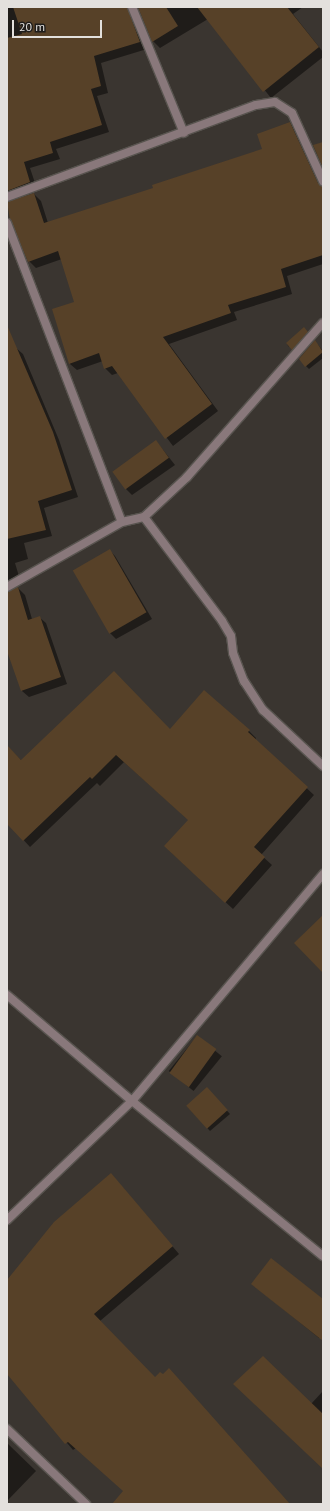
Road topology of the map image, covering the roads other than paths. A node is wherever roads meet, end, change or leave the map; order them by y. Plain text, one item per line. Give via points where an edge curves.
1 (132, 7) edge
2 (184, 133) junction
3 (323, 181) edge
4 (7, 197) edge
5 (7, 223) edge
6 (323, 323) edge
7 (144, 517) junction
8 (122, 522) junction
9 (7, 587) edge
10 (323, 766) edge
11 (323, 874) edge
12 (7, 995) edge
13 (132, 1101) junction
14 (7, 1220) edge
15 (323, 1256) edge
16 (7, 1429) edge
17 (86, 1504) edge

1 - 2 street
2 - 3 street via 256,105 275,102 292,113
2 - 4 street
5 - 8 street
6 - 7 street via 187,477
7 - 8 street
7 - 10 street via 225,626 231,636 233,653 244,681 263,710
8 - 9 street
11 - 13 street
12 - 13 street
13 - 14 street
13 - 15 street
16 - 17 street

